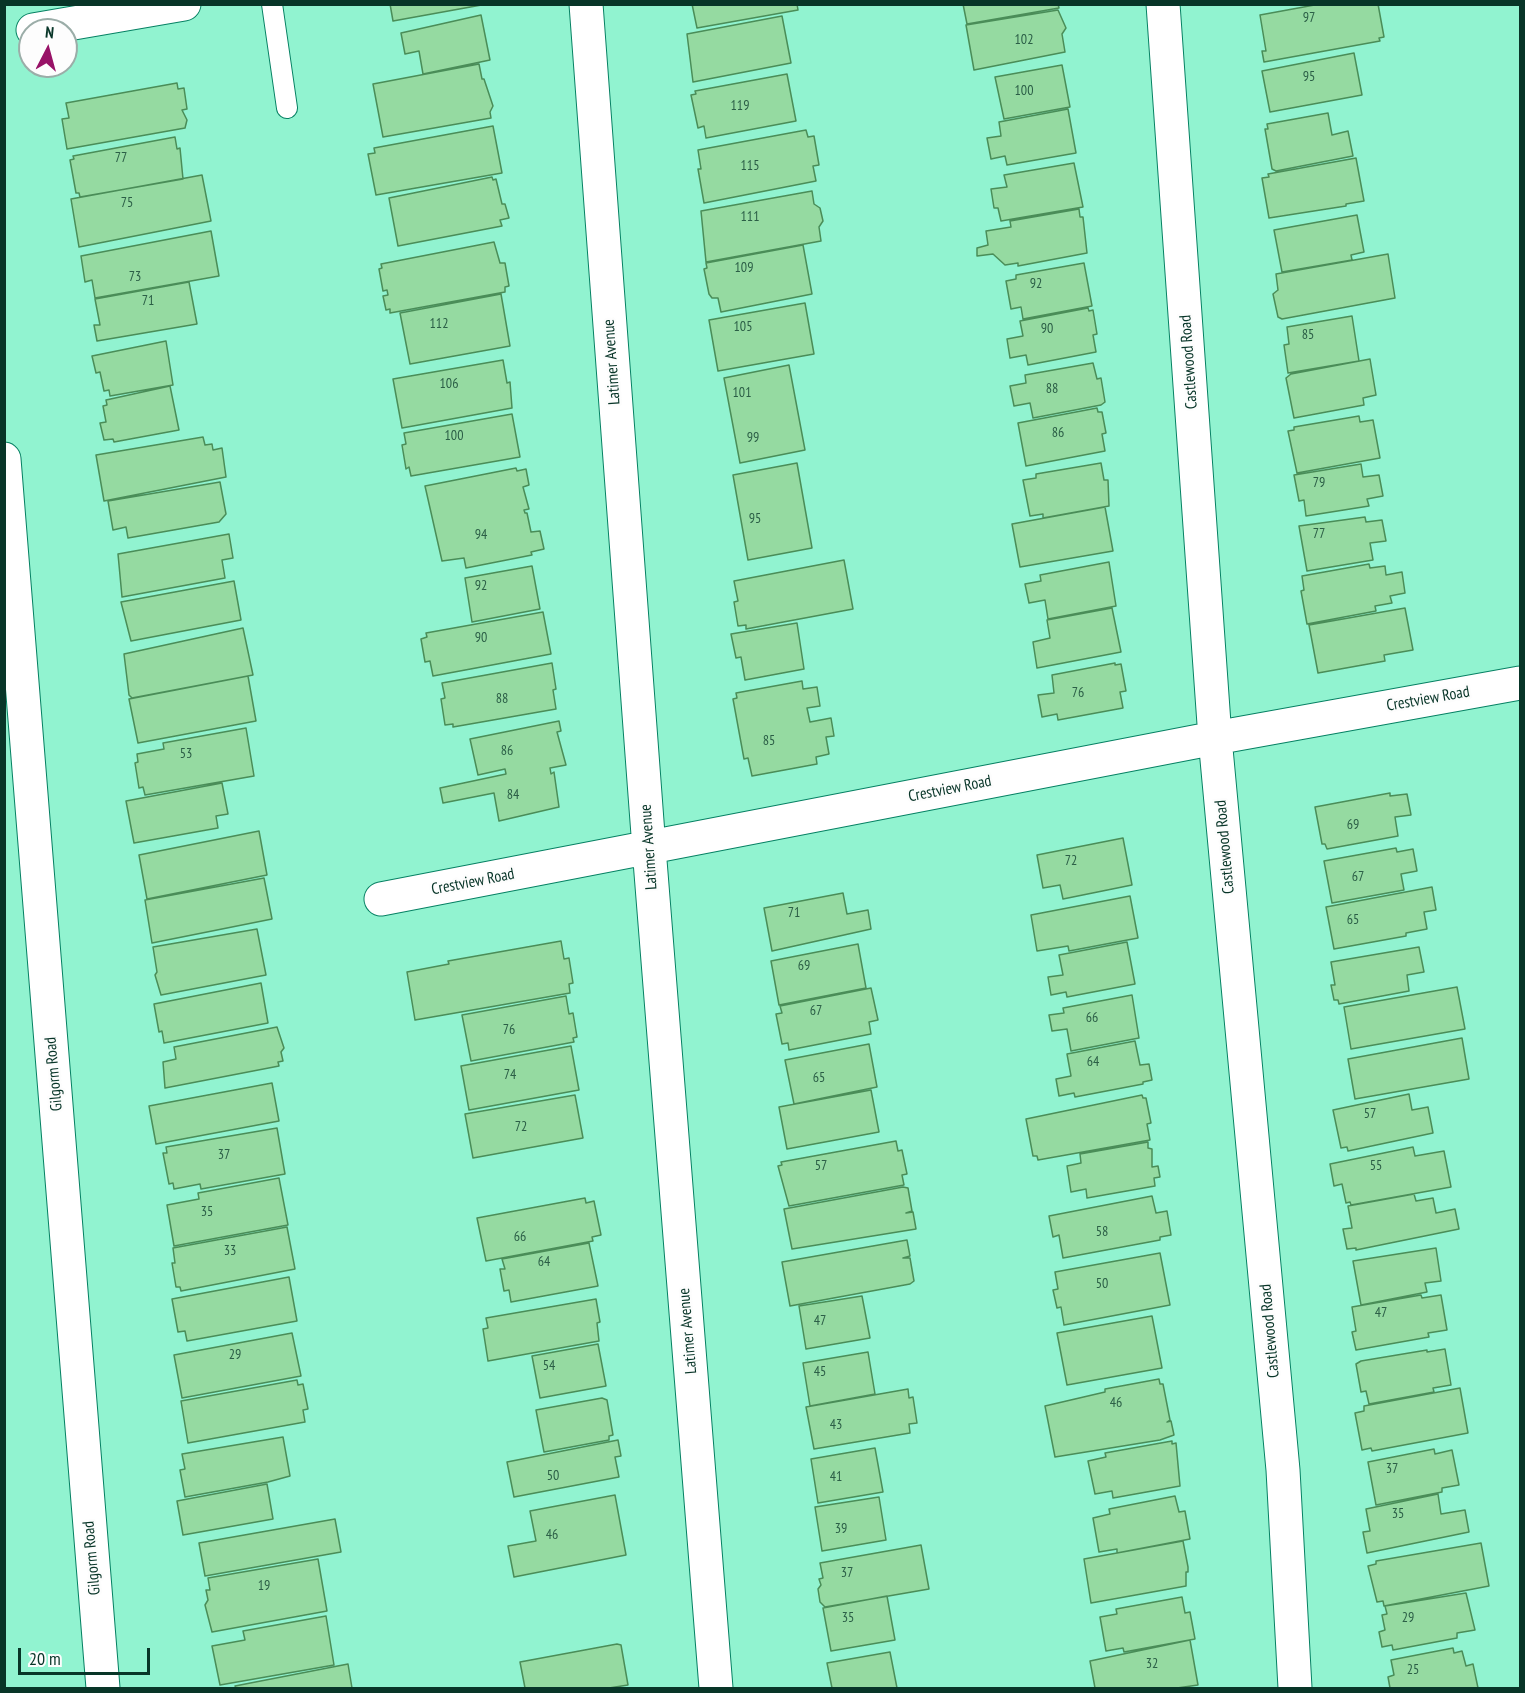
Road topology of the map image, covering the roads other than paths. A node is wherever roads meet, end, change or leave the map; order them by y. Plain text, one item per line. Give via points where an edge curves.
1 (184, 4) edge
2 (272, 4) edge
3 (586, 4) edge
4 (1163, 4) edge
5 (78, 22) edge
6 (287, 108) dead end
7 (4, 459) edge
8 (1521, 683) edge
9 (1215, 738) junction
10 (649, 848) junction
11 (381, 899) dead end
12 (103, 1689) edge
13 (716, 1689) edge
14 (1295, 1689) edge

1 - 5 street
2 - 6 lane
3 - 10 street, Latimer Avenue
4 - 9 street, Castlewood Road
7 - 12 street, Gilgorm Road
8 - 9 street, Crestview Road
9 - 10 street, Crestview Road
9 - 14 street, Castlewood Road via 1283,1470
10 - 11 street, Crestview Road
10 - 13 street, Latimer Avenue

